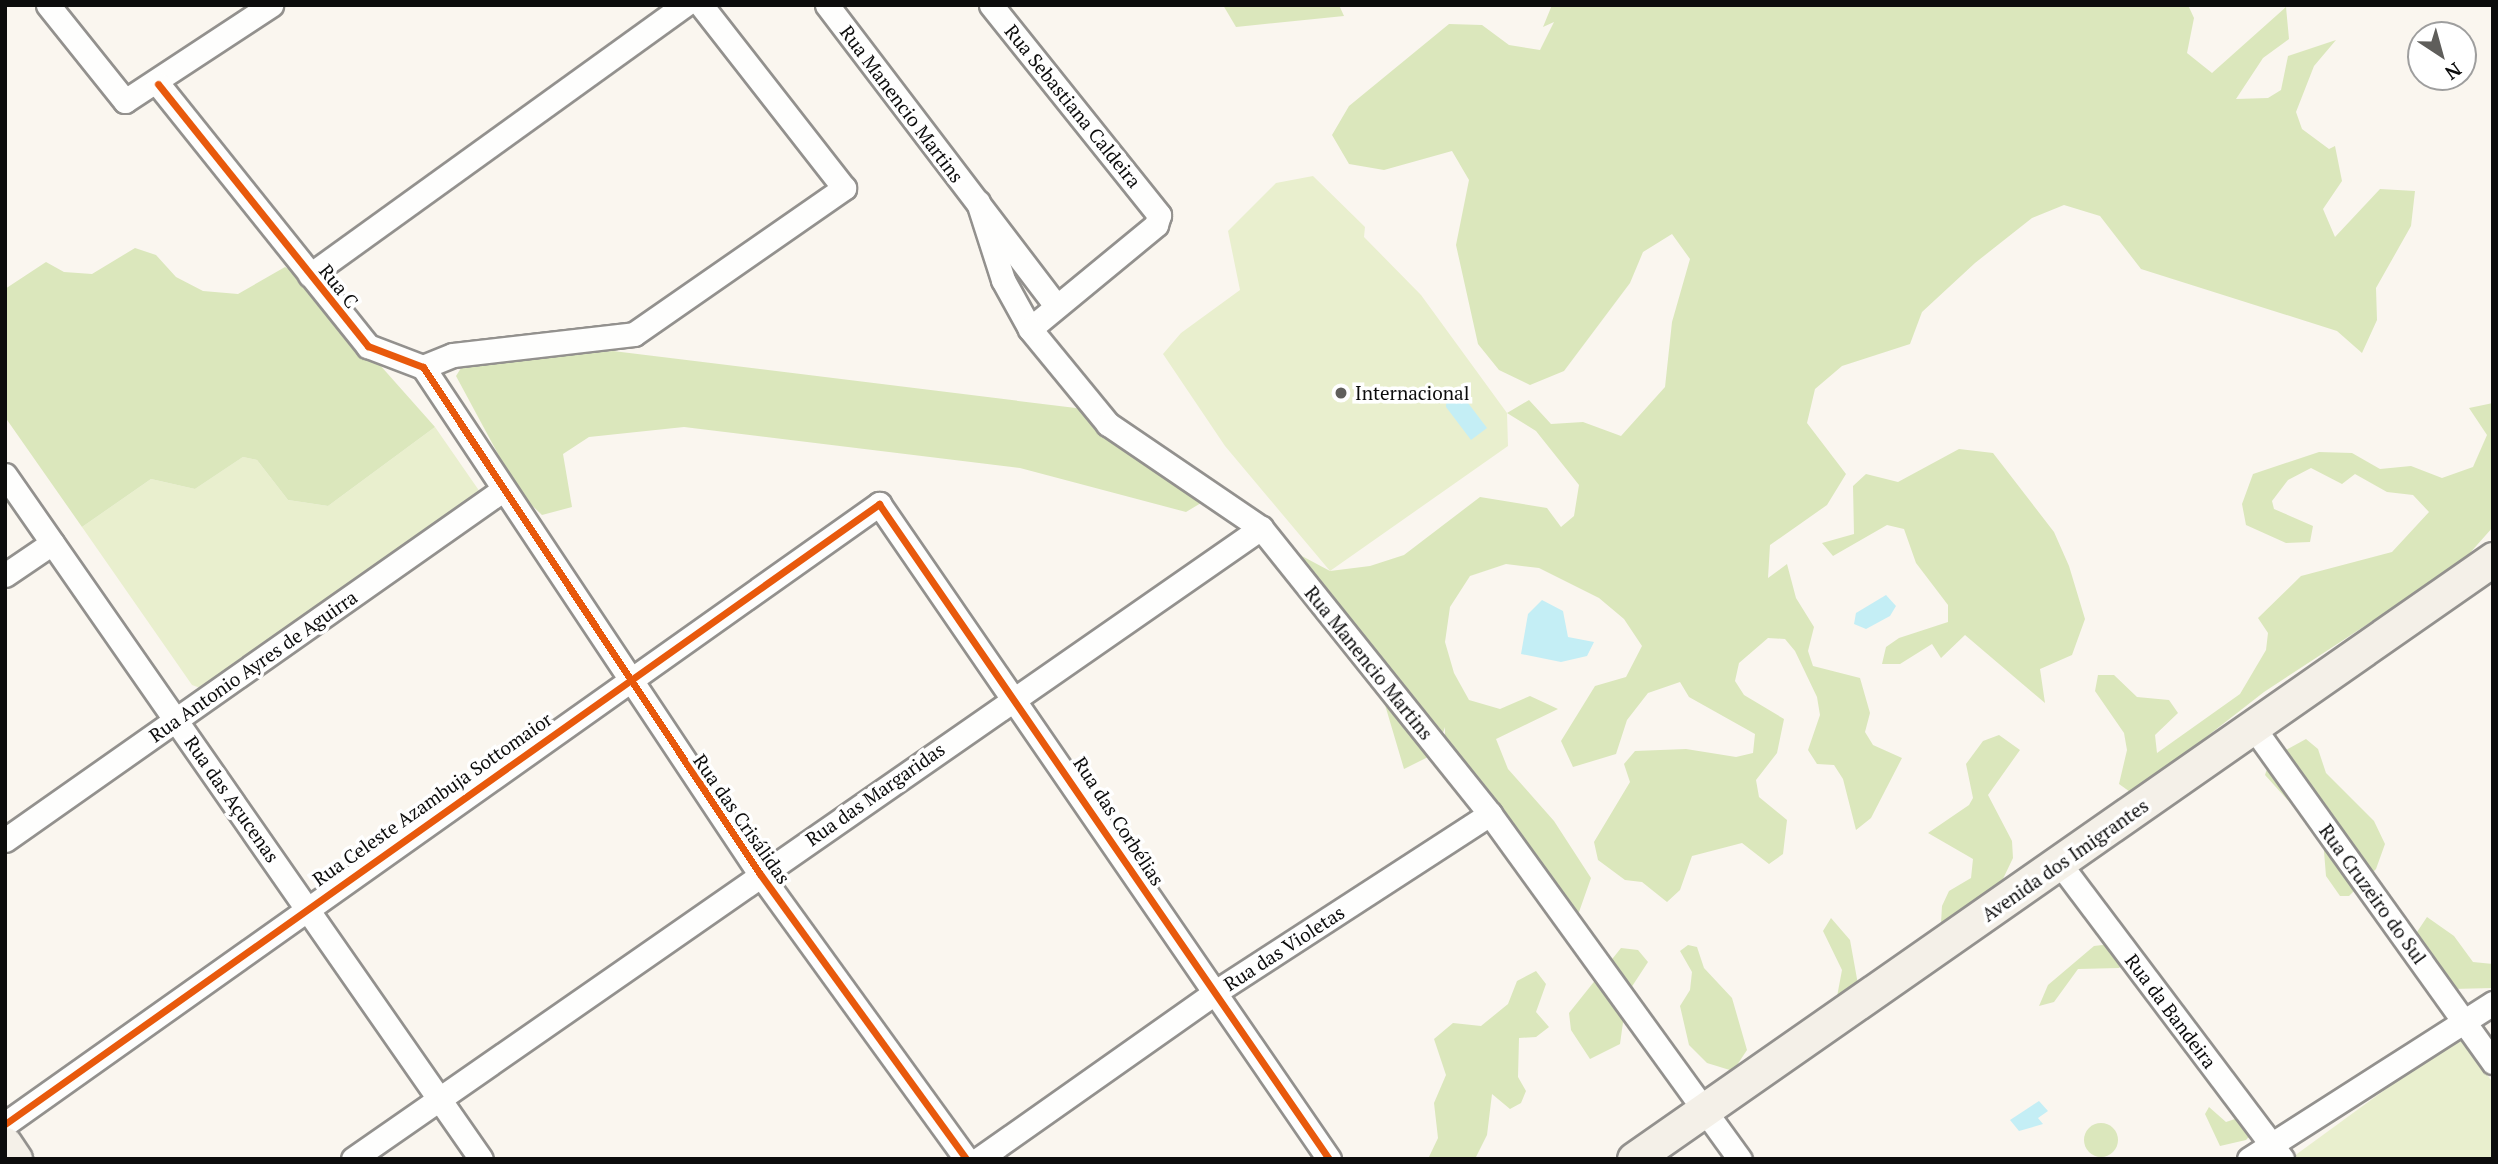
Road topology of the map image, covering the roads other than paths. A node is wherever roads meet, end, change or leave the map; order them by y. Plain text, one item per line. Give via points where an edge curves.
1 (47, 5) edge
2 (271, 5) edge
3 (684, 5) edge
4 (701, 5) edge
5 (827, 5) edge
6 (991, 5) edge
7 (158, 84) junction
8 (978, 202) junction
9 (310, 275) junction
10 (1056, 306) junction
11 (1030, 329) junction
12 (423, 367) junction
13 (5, 475) edge
14 (500, 491) junction
15 (879, 504) joint
16 (1261, 528) junction
17 (52, 543) junction
18 (2490, 566) edge
19 (5, 575) edge
20 (628, 680) junction
21 (1017, 695) junction
22 (177, 720) junction
23 (2253, 727) junction
24 (1490, 814) junction
25 (5, 839) edge
26 (2060, 864) junction
27 (760, 874) junction
28 (306, 906) junction
29 (1214, 993) junction
30 (2493, 1003) edge
31 (2464, 1022) junction
32 (2493, 1062) edge
33 (439, 1098) junction
34 (1704, 1111) junction
35 (5, 1124) edge
36 (5, 1144) edge
37 (2277, 1151) edge
38 (1639, 1157) edge
39 (15, 1159) edge
40 (352, 1159) edge
41 (481, 1159) edge
42 (966, 1159) edge
43 (979, 1159) edge
44 (1329, 1159) edge
45 (1740, 1159) edge
46 (2249, 1159) edge

1 - 7 street via 125,101
2 - 7 street
3 - 9 street
4 - 12 street via 844,188 634,334 453,355
5 - 8 street, Rua Manencio Martins
6 - 10 street, Rua Sebastiana Caldeira via 1156,207 1156,225
7 - 9 street, Rua C
8 - 10 street, Rua Manencio Martins
8 - 11 street, Rua Manencio Martins via 1003,280
9 - 12 street, Rua C via 368,346
10 - 11 street
11 - 16 street, Rua Manencio Martins via 1108,424
12 - 14 street
13 - 17 street, Rua das Açucenas
14 - 20 street, Rua das Crisálidas
14 - 22 street, Rua Antonio Ayres de Aguirra
15 - 20 street, Rua Celeste Azambuja Sottomaior
15 - 21 street, Rua das Corbélias
16 - 21 street, Rua das Margaridas
16 - 24 street, Rua Manencio Martins
17 - 19 street
17 - 22 street, Rua das Açucenas
18 - 23 street, Avenida dos Imigrantes
20 - 27 street, Rua das Crisálidas
20 - 28 street, Rua Celeste Azambuja Sottomaior
21 - 27 street, Rua das Margaridas
21 - 29 street, Rua das Corbélias
22 - 25 street, Rua Antonio Ayres de Aguirra
22 - 28 street, Rua das Açucenas
23 - 26 street, Avenida dos Imigrantes
23 - 31 street, Rua Cruzeiro do Sul
24 - 29 street, Rua das Violetas
24 - 34 street, Rua Manencio Martins
26 - 34 street, Avenida dos Imigrantes
26 - 37 street, Rua da Bandeira
27 - 33 street, Rua das Margaridas
27 - 42 street, Rua das Crisálidas
28 - 33 street, Rua das Açucenas
28 - 35 street, Rua Celeste Azambuja Sottomaior
29 - 43 street, Rua das Violetas
29 - 44 street, Rua das Corbélias
30 - 31 street
31 - 32 street, Rua Cruzeiro do Sul
31 - 37 street
33 - 40 street, Rua das Margaridas
33 - 41 street, Rua das Açucenas
34 - 38 street, Avenida dos Imigrantes
34 - 45 street, Rua Manencio Martins
36 - 39 street
37 - 46 street

